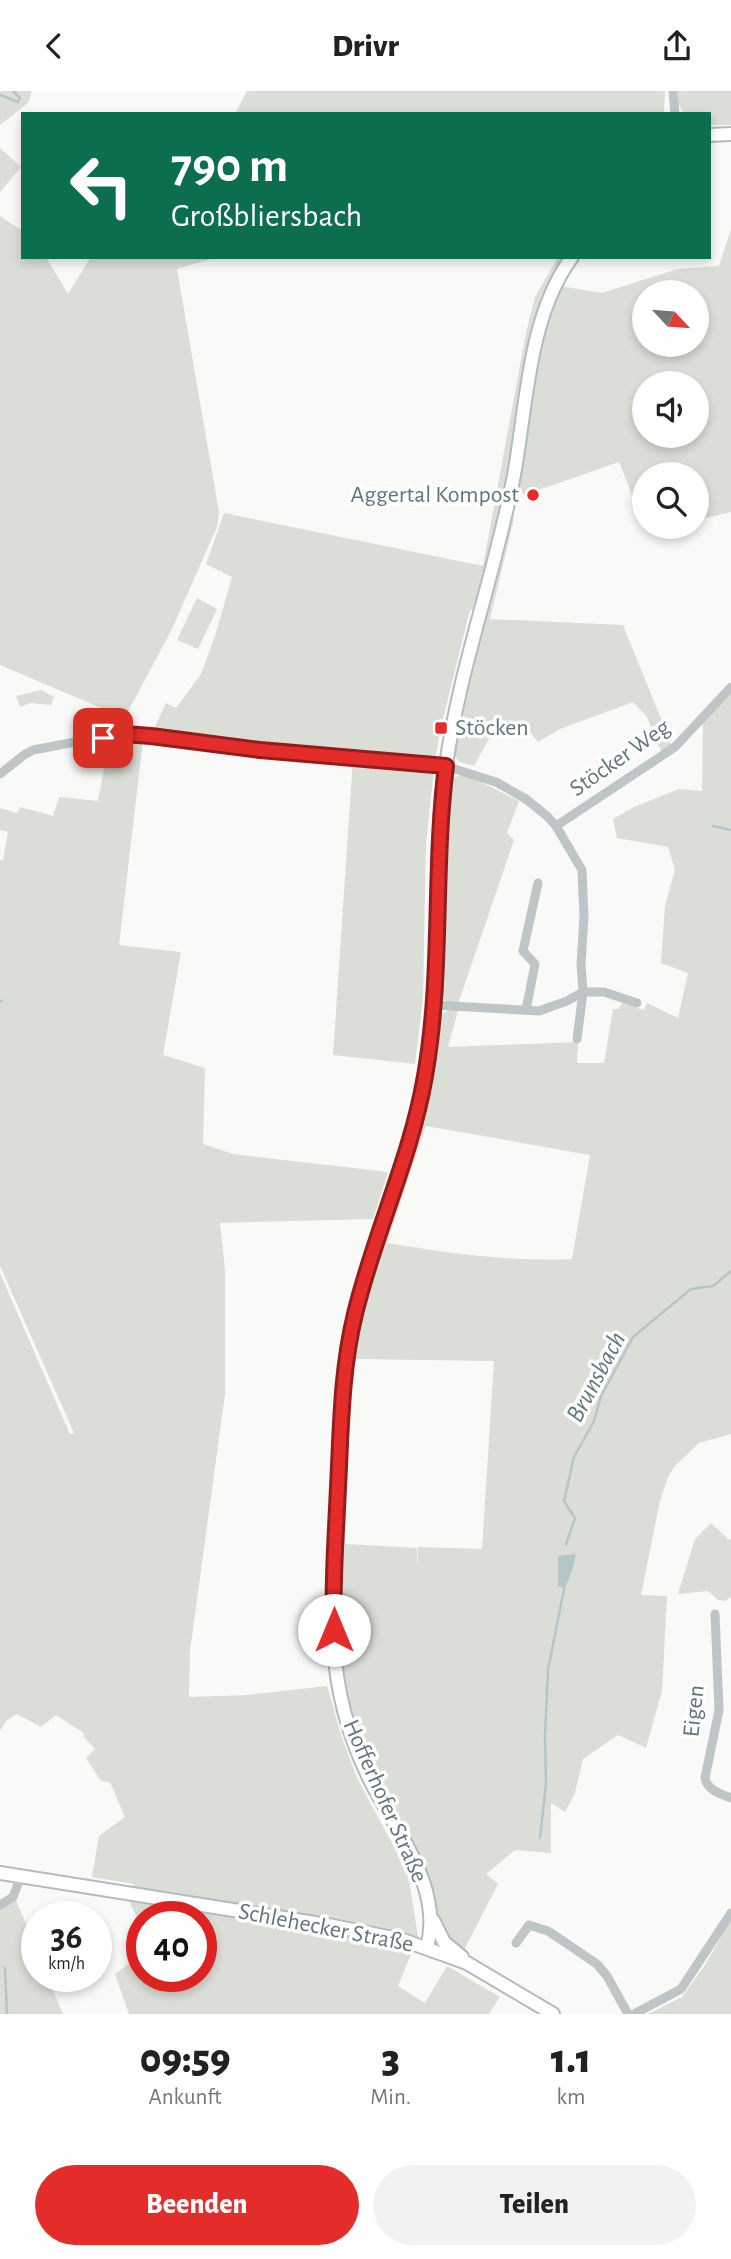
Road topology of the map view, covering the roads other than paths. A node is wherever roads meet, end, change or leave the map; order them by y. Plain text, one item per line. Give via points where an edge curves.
1 (673, 91) edge
2 (675, 112) edge
3 (731, 134) edge
4 (711, 135) edge
5 (571, 259) edge
6 (731, 687) edge
7 (446, 766) junction
8 (0, 774) edge
9 (556, 826) junction
10 (538, 883) dead end
11 (583, 992) junction
12 (637, 1003) dead end
13 (434, 1005) junction
14 (526, 1010) junction
15 (577, 1039) dead end
16 (715, 1614) dead end
17 (730, 1797) edge
18 (0, 1873) edge
19 (21, 1876) junction
20 (0, 1905) edge
21 (429, 1910) junction
22 (731, 1913) edge
23 (516, 1943) dead end
24 (427, 1947) junction
25 (467, 1963) junction
26 (553, 2014) edge
27 (628, 2014) edge
28 (634, 2014) edge

1 - 2 street
3 - 4 street
5 - 7 street, Hofferhofer Straße via 549,298 538,334 509,500 461,684
6 - 9 street, Stöcker Weg via 676,747
7 - 8 street via 124,734 33,750
7 - 9 street via 496,782 526,799
7 - 13 street, Hofferhofer Straße
9 - 11 street via 582,874
10 - 14 street via 523,951 535,964
11 - 12 street via 604,992
11 - 14 street via 553,1007
11 - 15 street
13 - 14 street
13 - 21 street, Hofferhofer Straße via 415,1121 350,1338 342,1403 333,1617 336,1672 353,1738 417,1867
16 - 17 street, Eigen via 719,1710 705,1779
18 - 19 street, Schlehecker Straße
19 - 20 street via 13,1897
19 - 24 street, Schlehecker Straße via 328,1925
21 - 24 street, Hofferhofer Straße
21 - 25 street via 444,1942
22 - 28 street via 681,1989
23 - 27 street via 529,1925 548,1931 602,1969
24 - 25 street, Schlehecker Straße
25 - 26 street, Schlehecker Straße

